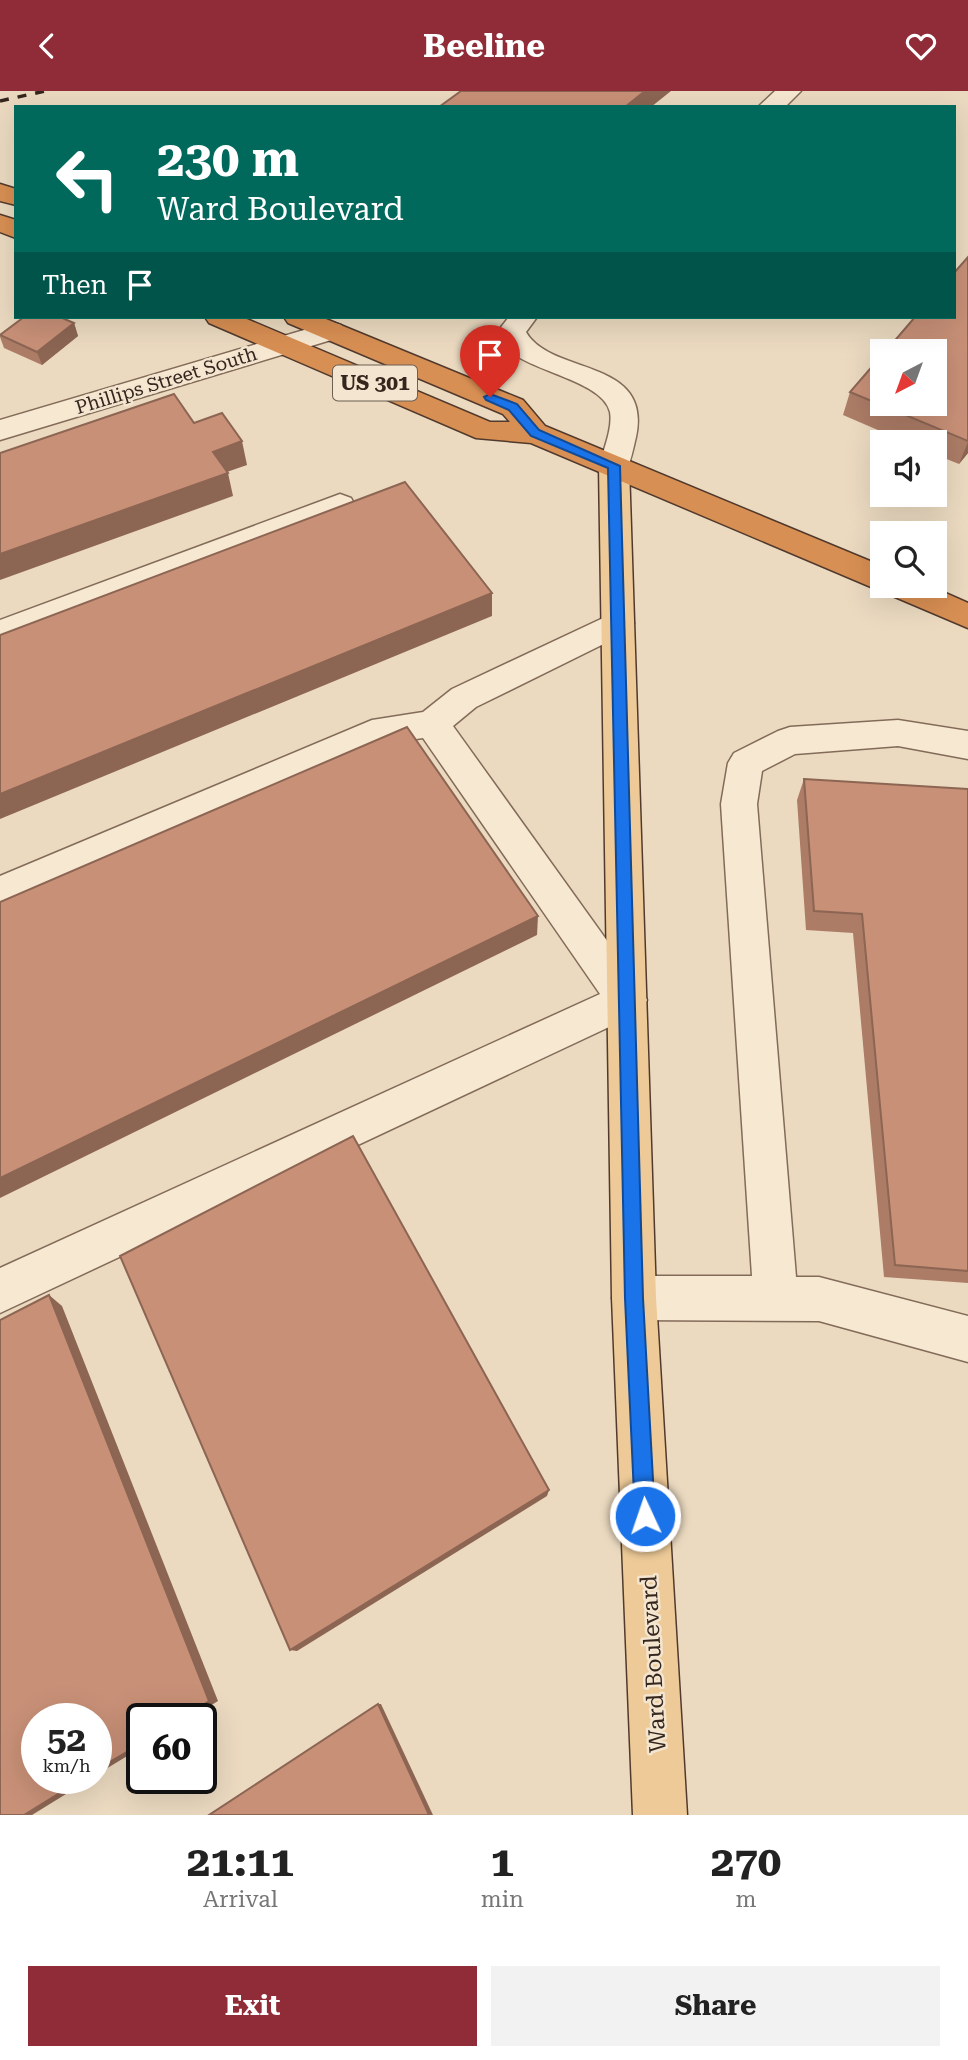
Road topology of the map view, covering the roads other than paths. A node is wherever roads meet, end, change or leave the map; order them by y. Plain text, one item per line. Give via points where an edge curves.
1 (789, 91) edge
2 (773, 105) edge
3 (224, 319) edge
4 (303, 319) edge
5 (522, 319) edge
6 (331, 331) junction
7 (285, 345) junction
8 (0, 430) edge
9 (535, 433) junction
10 (614, 466) junction
11 (340, 505) edge
12 (870, 574) edge
13 (926, 598) edge
14 (968, 616) edge
15 (618, 623) junction
16 (0, 632) edge
17 (432, 723) junction
18 (968, 745) edge
19 (0, 893) edge
20 (627, 1000) junction
21 (0, 1291) edge
22 (634, 1298) junction
23 (776, 1299) junction
24 (968, 1339) edge
25 (660, 1815) edge

1 - 2 street
3 - 7 highway, US 301
4 - 6 highway, US 301
5 - 10 street via 512,331 518,345 592,379 619,401 624,412
6 - 7 street, Phillips Street South
6 - 9 highway, US 301 via 513,407
7 - 8 street, Phillips Street South
7 - 9 highway, US 301 via 486,431
9 - 10 highway
10 - 12 highway
10 - 15 main road, Ward Boulevard
11 - 16 street
13 - 14 highway
15 - 17 street via 464,698
15 - 20 main road, Ward Boulevard
17 - 19 street via 384,730
17 - 20 street
18 - 23 street via 898,733 790,741 746,763 739,804
20 - 21 street
20 - 22 main road, Ward Boulevard
22 - 23 street
22 - 25 main road, Ward Boulevard
23 - 24 street via 819,1299

